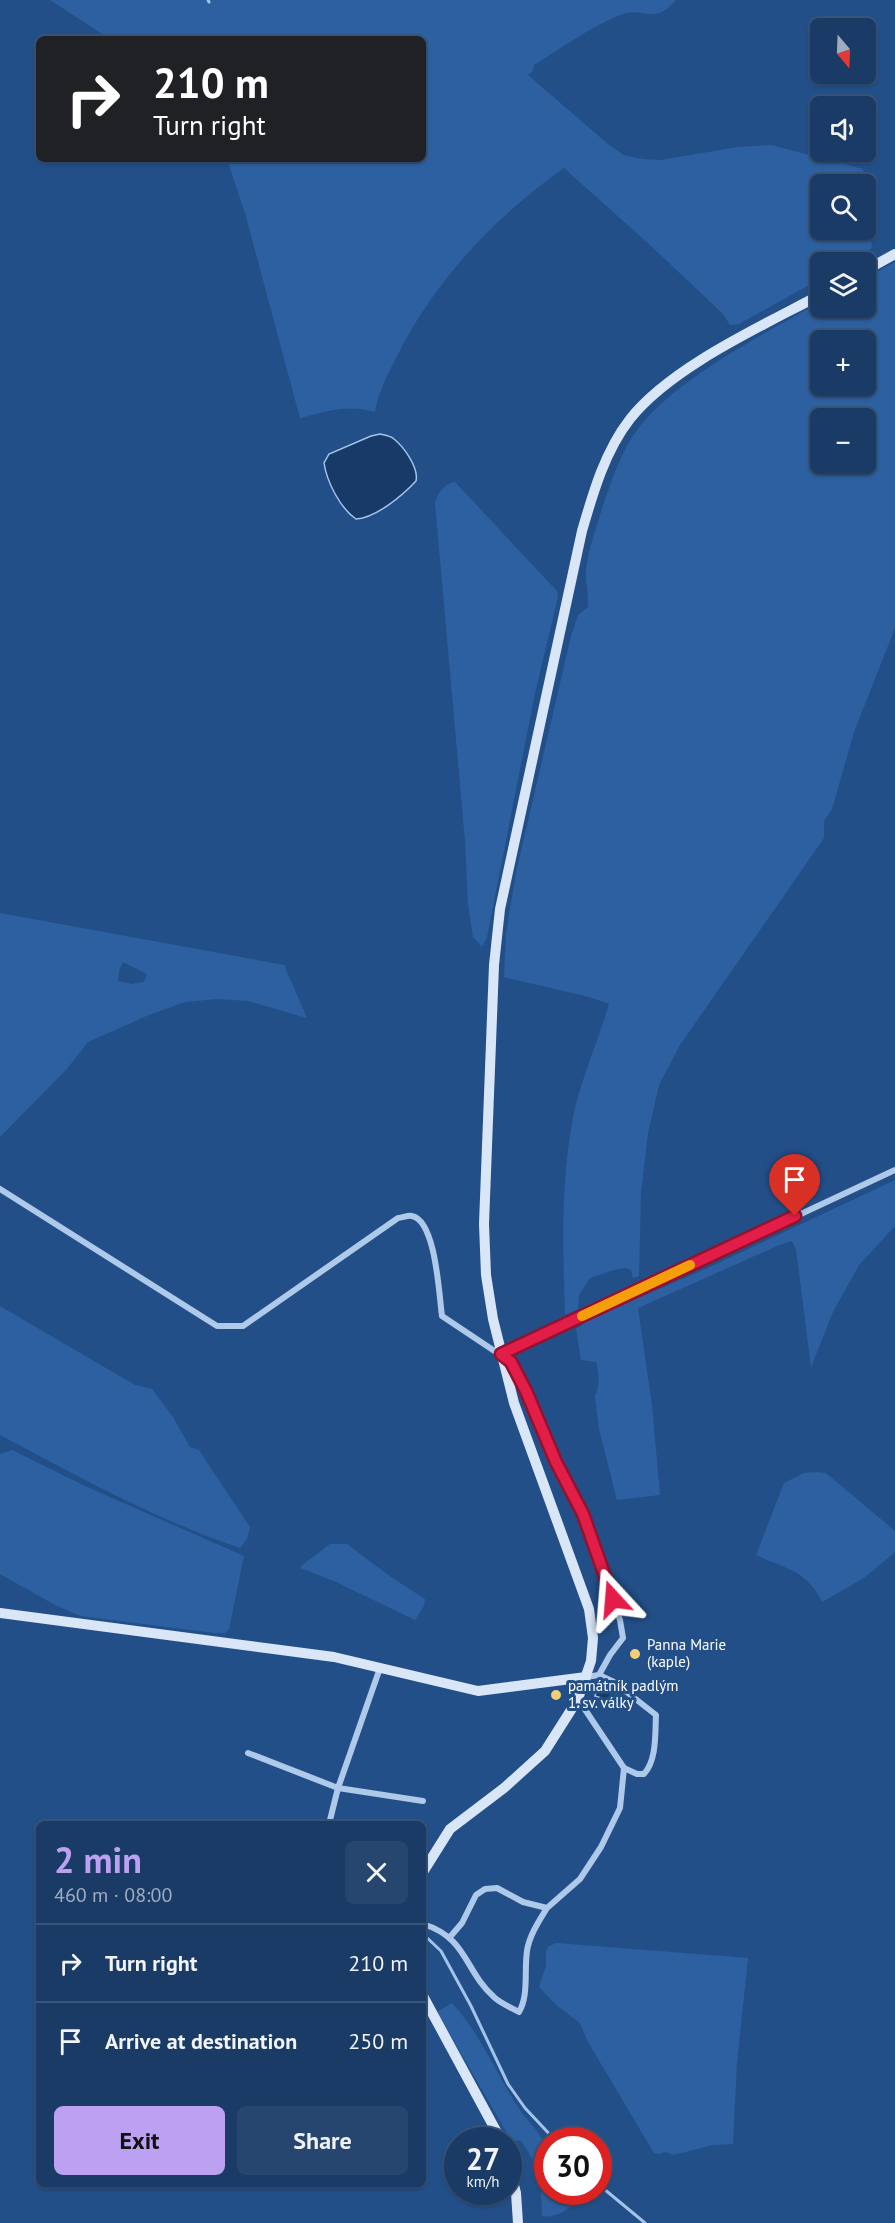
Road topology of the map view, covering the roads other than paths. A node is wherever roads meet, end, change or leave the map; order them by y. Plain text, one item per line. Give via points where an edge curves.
1 (895, 254) edge
2 (876, 264) edge
3 (810, 300) edge
4 (895, 1170) edge
5 (0, 1189) edge
6 (501, 1354) junction
7 (0, 1613) edge
8 (380, 1668) junction
9 (599, 1675) junction
10 (586, 1677) junction
11 (578, 1699) junction
12 (248, 1753) dead end
13 (624, 1768) junction
14 (338, 1788) junction
15 (423, 1801) dead end
16 (330, 1821) edge
17 (426, 1867) edge
18 (547, 1908) junction
19 (426, 1925) edge
20 (450, 1937) junction
21 (426, 2002) edge
22 (494, 2127) edge
23 (517, 2205) edge
24 (518, 2223) edge

1 - 2 main road
3 - 6 main road via 724,347 651,397 630,419 609,453 582,531 498,920 484,1224 486,1275
4 - 6 street
5 - 6 street via 217,1326 243,1326 398,1218 412,1216 423,1222 431,1238 442,1316
6 - 9 street via 511,1362 526,1391 583,1514 620,1620 623,1638
6 - 10 main road via 521,1424 589,1609 593,1638
7 - 8 main road via 334,1657
8 - 10 main road via 478,1691
8 - 14 street
9 - 10 street
9 - 13 street via 656,1715 649,1769 637,1774
10 - 11 main road
11 - 13 street
11 - 17 main road via 545,1751 450,1829
12 - 14 street
13 - 18 street via 620,1808 601,1848 580,1879
14 - 15 street
14 - 16 street
18 - 20 street via 523,1902 497,1888 485,1889 476,1895
18 - 20 street via 527,1950 524,2004 519,2012 495,1998
19 - 20 street
21 - 22 main road
23 - 24 main road

